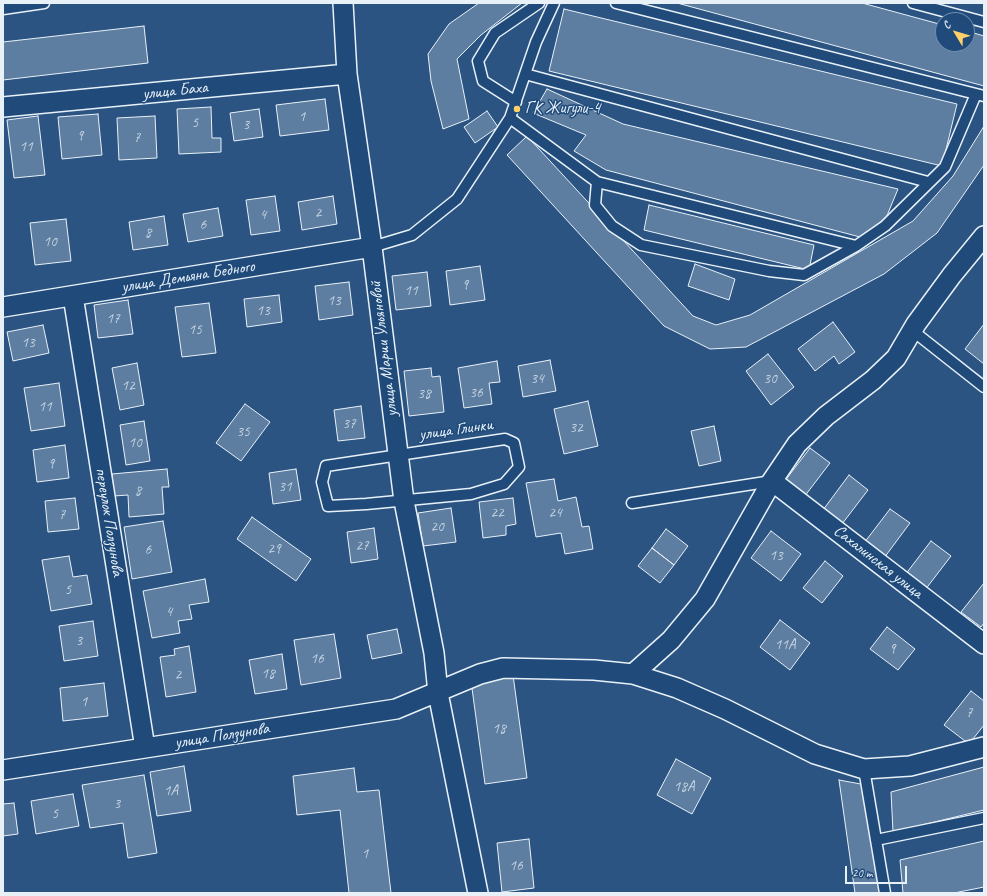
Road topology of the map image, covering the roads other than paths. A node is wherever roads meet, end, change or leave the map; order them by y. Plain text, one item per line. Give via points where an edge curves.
1 (44, 3) edge
2 (343, 3) edge
3 (540, 3) edge
4 (554, 3) edge
5 (616, 3) edge
6 (914, 3) edge
7 (3, 9) edge
8 (984, 22) edge
9 (347, 74) junction
10 (525, 74) junction
11 (980, 95) edge
12 (516, 102) junction
13 (3, 107) edge
14 (510, 118) junction
15 (596, 182) junction
16 (928, 182) junction
17 (984, 236) edge
18 (856, 246) junction
19 (372, 247) junction
20 (73, 296) junction
21 (3, 307) edge
22 (913, 330) junction
23 (984, 387) edge
24 (397, 454) junction
25 (772, 481) junction
26 (404, 501) junction
27 (632, 503) dead end
28 (984, 644) edge
29 (633, 674) junction
30 (438, 692) junction
31 (984, 747) edge
32 (145, 748) junction
33 (864, 769) junction
34 (3, 770) edge
35 (984, 818) edge
36 (876, 840) junction
37 (478, 893) edge
38 (885, 893) edge

1 - 7 lane
2 - 9 street, улица Марии Ульяновой
3 - 12 lane via 495,33 478,61 483,81
4 - 10 lane
5 - 11 lane
6 - 8 lane
9 - 13 street, улица Баха
9 - 19 street, улица Марии Ульяновой
10 - 12 lane
10 - 16 lane
11 - 16 lane via 945,167
12 - 14 lane
14 - 15 lane
14 - 19 lane via 457,199 412,235
15 - 18 lane
15 - 18 lane via 595,205 612,226 641,245 769,271 804,275
16 - 18 lane via 885,226
17 - 22 street via 952,275
19 - 20 street, улица Демьяна Бедного
19 - 24 street, улица Марии Ульяновой
20 - 21 street, улица Демьяна Бедного
20 - 32 street, переулок Ползунова
22 - 23 lane
22 - 25 street via 896,358 873,380 826,416 797,444
24 - 26 street, улица Марии Ульяновой
24 - 26 lane via 326,466 322,482 328,506
24 - 26 lane, улица Глинки via 506,439 514,443 520,467 504,484 471,494
25 - 27 lane
25 - 28 street, Сахалинская улица
25 - 29 street via 705,599 671,640
26 - 30 street, улица Марии Ульяновой via 434,653
29 - 30 street, улица Ползунова via 503,668 480,674
29 - 33 street, улица Ползунова via 684,691 725,709 815,754
30 - 32 street, улица Ползунова via 396,709
30 - 37 street, улица Марии Ульяновой
31 - 33 street via 910,766
32 - 34 street, улица Ползунова
33 - 36 lane
35 - 36 lane
36 - 38 lane

